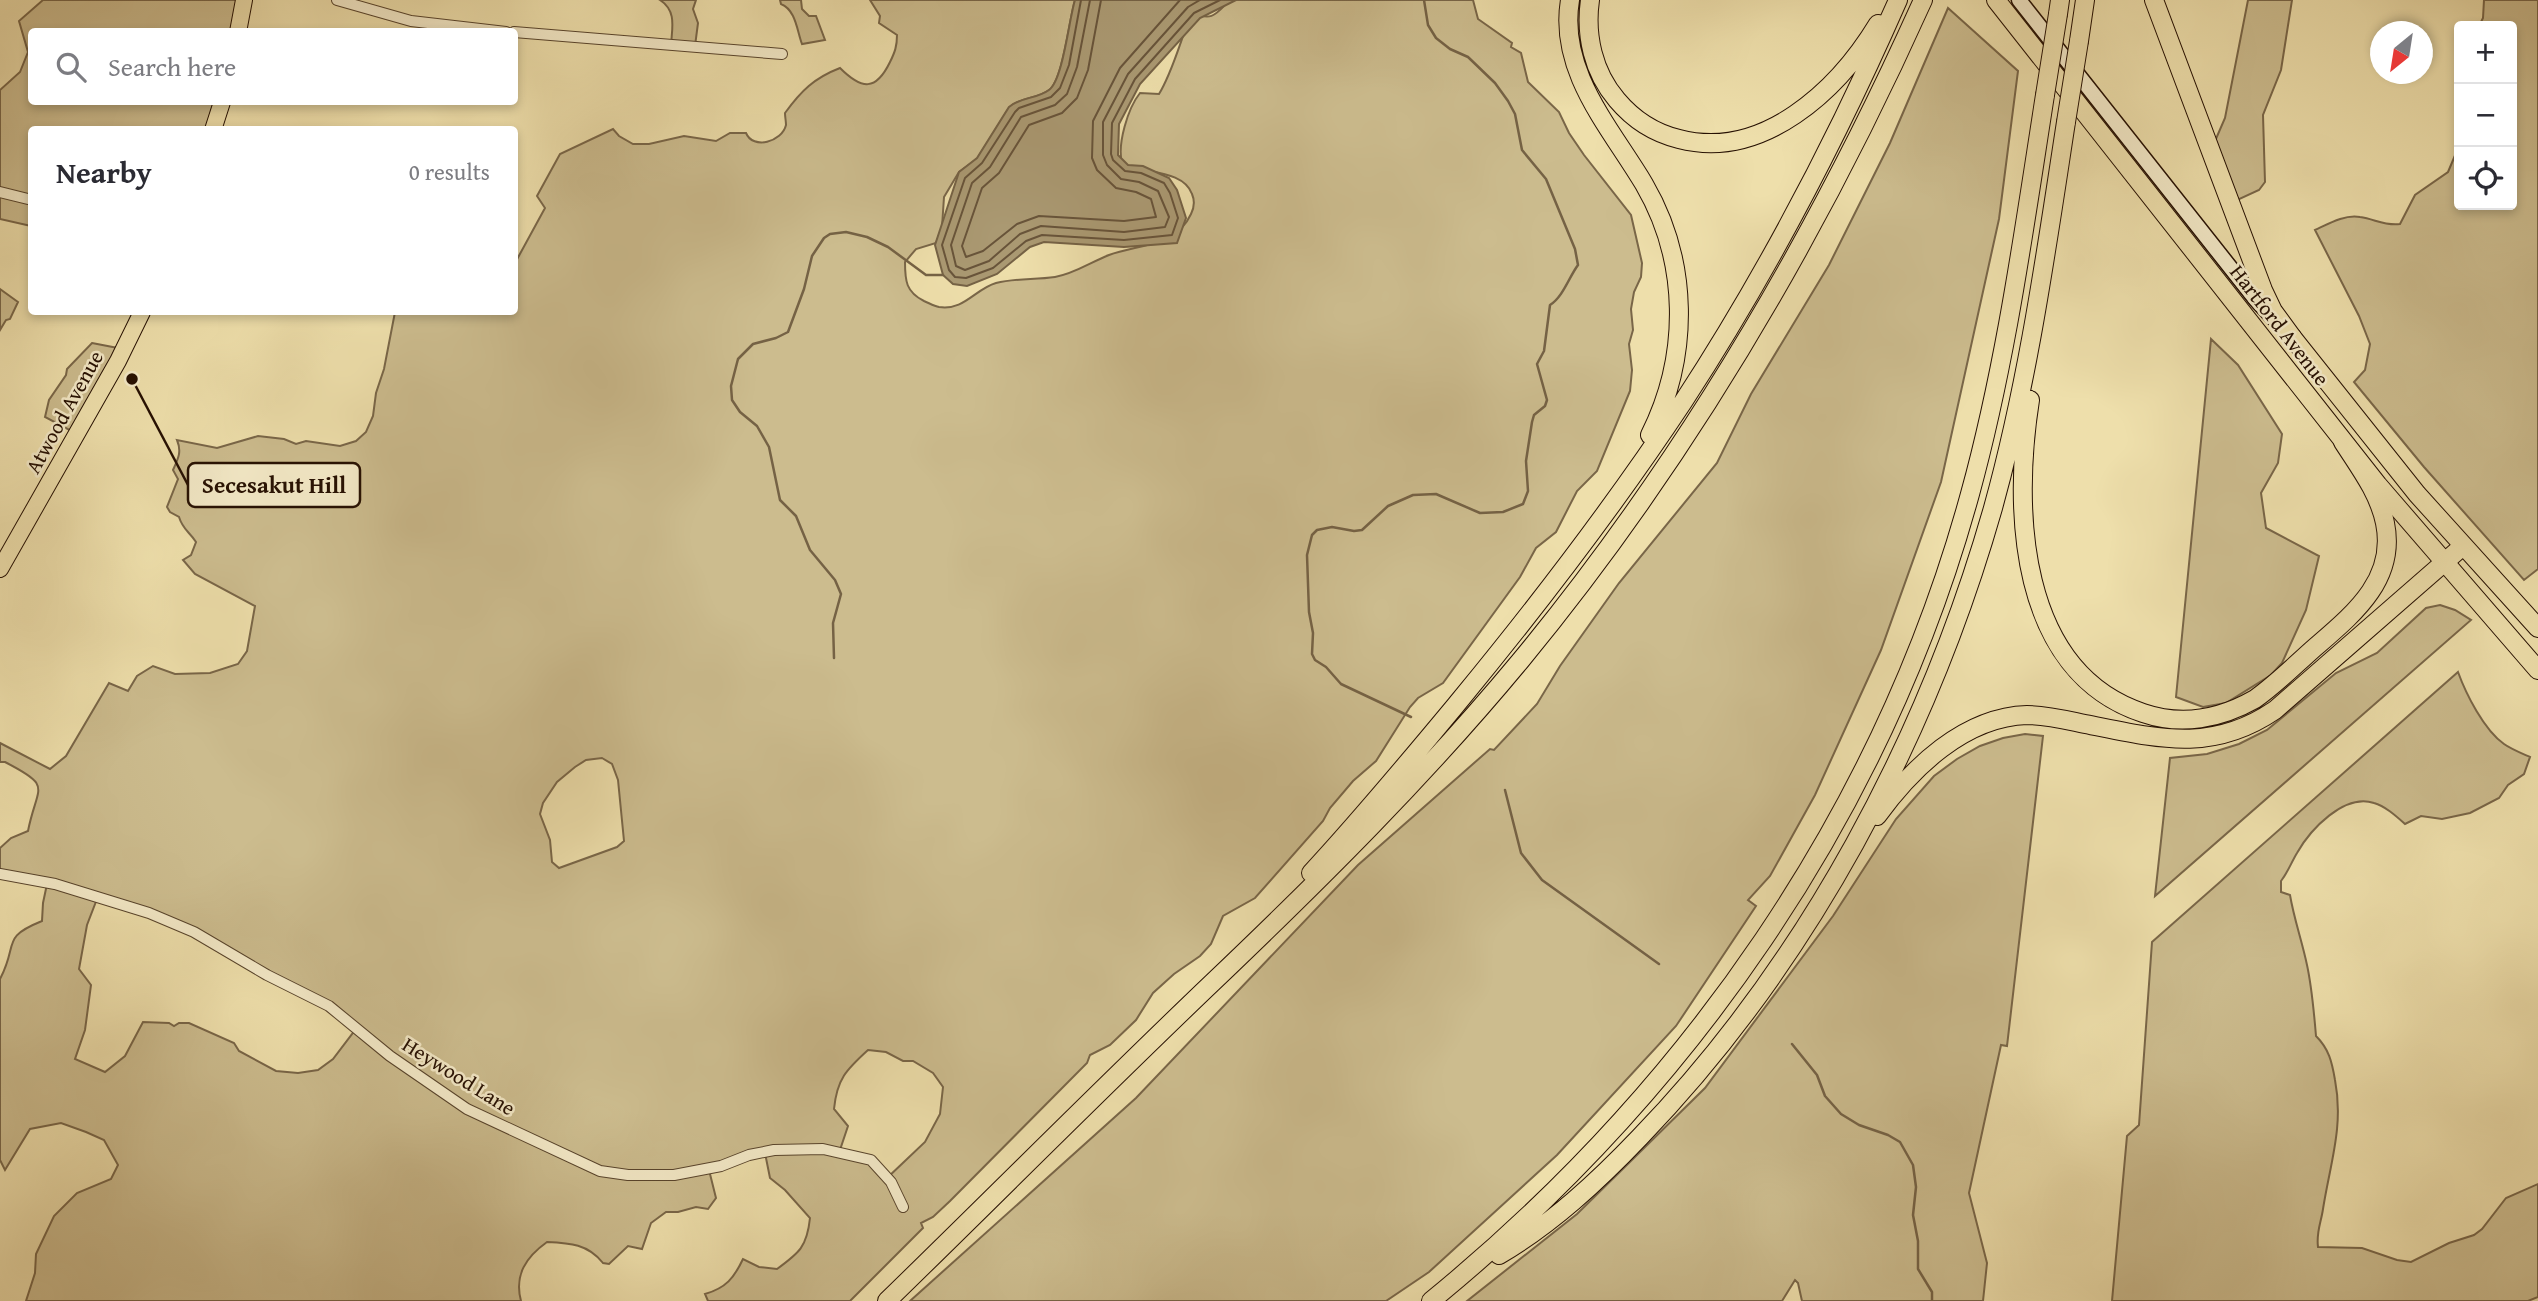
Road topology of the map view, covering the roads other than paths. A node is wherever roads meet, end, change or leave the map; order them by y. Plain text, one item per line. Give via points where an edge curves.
1 (244, 0) edge
2 (337, 0) edge
3 (1570, 0) edge
4 (1590, 0) edge
5 (1892, 0) edge
6 (1898, 0) edge
7 (1923, 0) edge
8 (1996, 0) edge
9 (2019, 0) edge
10 (2085, 0) edge
11 (2154, 0) edge
12 (2059, 7) edge
13 (239, 28) edge
14 (471, 28) edge
15 (518, 32) edge
16 (782, 54) dead end
17 (221, 105) edge
18 (214, 126) edge
19 (0, 192) edge
20 (28, 199) edge
21 (2047, 241) junction
22 (141, 315) edge
23 (2292, 337) junction
24 (2343, 442) junction
25 (2463, 546) junction
26 (1578, 552) junction
27 (2445, 562) junction
28 (0, 569) edge
29 (2538, 628) edge
30 (2538, 670) edge
31 (1836, 873) junction
32 (0, 874) edge
33 (1213, 982) junction
34 (903, 1207) dead end
35 (1452, 1284) junction
36 (887, 1301) edge
37 (1431, 1301) edge

1 - 13 main road
2 - 14 street via 411,21
3 - 26 highway via 1569,31 1576,69 1659,213 1674,261 1680,313 1675,368 1658,420
4 - 5 highway via 1595,63 1619,102 1655,131 1686,141 1716,143 1760,132 1817,98 1856,57
6 - 26 highway via 1849,108 1762,272 1678,410
7 - 33 highway via 1857,142 1774,295 1703,411 1612,543 1521,660 1424,773 1321,880
8 - 24 highway, Hartford Avenue
9 - 23 main road, Hartford Avenue via 2256,300
10 - 21 highway, bridge
11 - 23 highway via 2263,290
12 - 35 highway, bridge via 2004,351 1970,496 1923,636 1863,770 1784,909 1684,1050 1570,1178
15 - 16 street
17 - 18 main road
19 - 20 street
21 - 24 highway via 2039,344 2023,455 2025,540 2034,587 2053,635 2082,674 2111,699 2164,719 2200,719 2228,712 2263,693 2361,606 2382,570 2386,532 2375,495
21 - 31 highway via 2019,402 1975,565 1909,732
22 - 28 main road, Atwood Avenue
23 - 25 highway, Hartford Avenue via 2402,477
24 - 27 highway, Hartford Avenue
25 - 27 highway
25 - 29 highway, Hartford Avenue
26 - 33 highway via 1387,789
27 - 30 highway, Hartford Avenue
27 - 31 highway via 2275,710 2235,731 2204,739 2172,740 2037,715 2006,718 1975,729 1936,752 1912,774
31 - 35 highway via 1792,946 1725,1041 1654,1123 1555,1215
32 - 34 street, Heywood Lane via 55,884 194,932 329,1006 382,1050 467,1109 600,1171 674,1175 774,1150 823,1149 871,1160 891,1182
33 - 36 highway
35 - 37 highway

